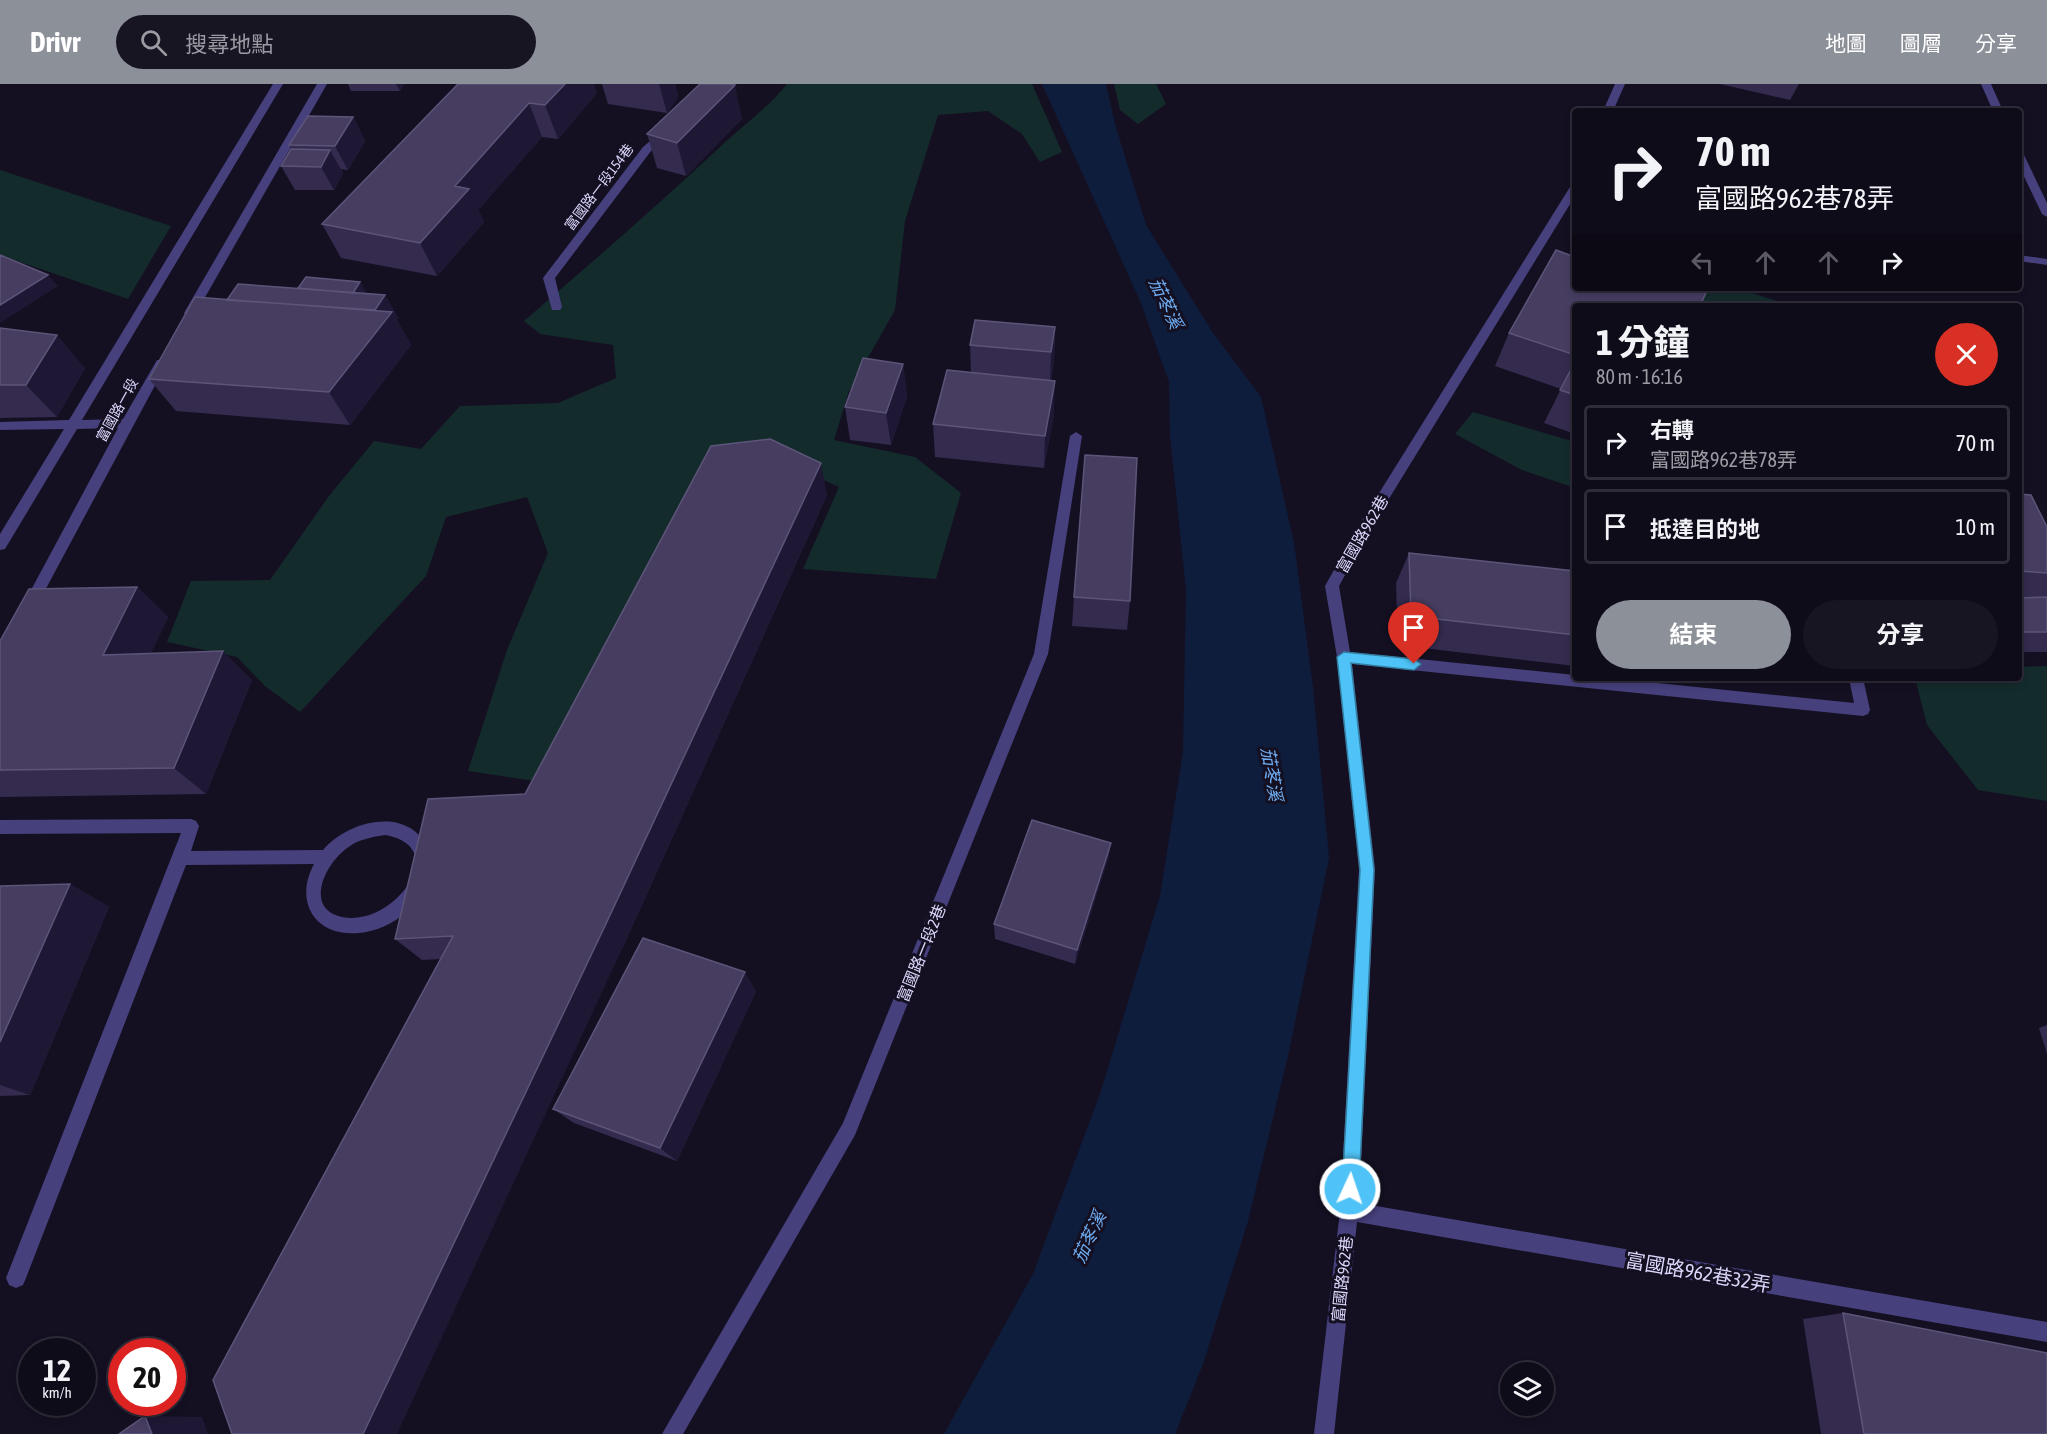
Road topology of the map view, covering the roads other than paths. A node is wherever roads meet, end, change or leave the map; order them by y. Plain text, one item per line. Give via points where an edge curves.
1 (278, 84) edge
2 (322, 84) edge
3 (1620, 84) edge
4 (1986, 84) edge
5 (1609, 108) edge
6 (1997, 108) edge
7 (672, 128) edge
8 (2022, 161) edge
9 (1572, 192) edge
10 (2047, 214) edge
11 (2022, 258) edge
12 (2047, 262) edge
13 (556, 307) dead end
14 (186, 320) edge
15 (168, 351) edge
16 (73, 423) junction
17 (126, 423) junction
18 (0, 426) edge
19 (1076, 436) dead end
20 (0, 545) edge
21 (22, 620) edge
22 (1344, 657) junction
23 (1572, 680) edge
24 (1579, 681) edge
25 (1857, 681) edge
26 (0, 827) edge
27 (326, 857) junction
28 (181, 858) junction
29 (1349, 1211) junction
30 (16, 1278) dead end
31 (2047, 1332) edge
32 (672, 1434) edge
33 (1324, 1434) edge

1 - 16 street, 富國路一段
2 - 14 street
3 - 5 street
4 - 6 street
7 - 13 street, 富國路一段154巷 via 647,149 549,278
8 - 10 street
9 - 22 street, 富國路962巷 via 1332,586
11 - 12 street
15 - 17 street, 富國路一段
16 - 17 street
16 - 18 street
16 - 20 street, 富國路一段
17 - 21 street, 富國路一段
19 - 32 street, 富國路一段2巷 via 1041,654 858,1107 849,1129
22 - 23 street
22 - 29 street, 富國路962巷 via 1367,870
24 - 25 street via 1863,710
26 - 28 street via 191,826
27 - 27 street via 315,875 312,894 317,911 331,922 351,926 373,923 395,912 412,896 422,877 424,858 418,843 404,832 385,828 364,831 343,841
27 - 28 street
28 - 30 street
29 - 31 street, 富國路962巷32弄
29 - 33 street, 富國路962巷

